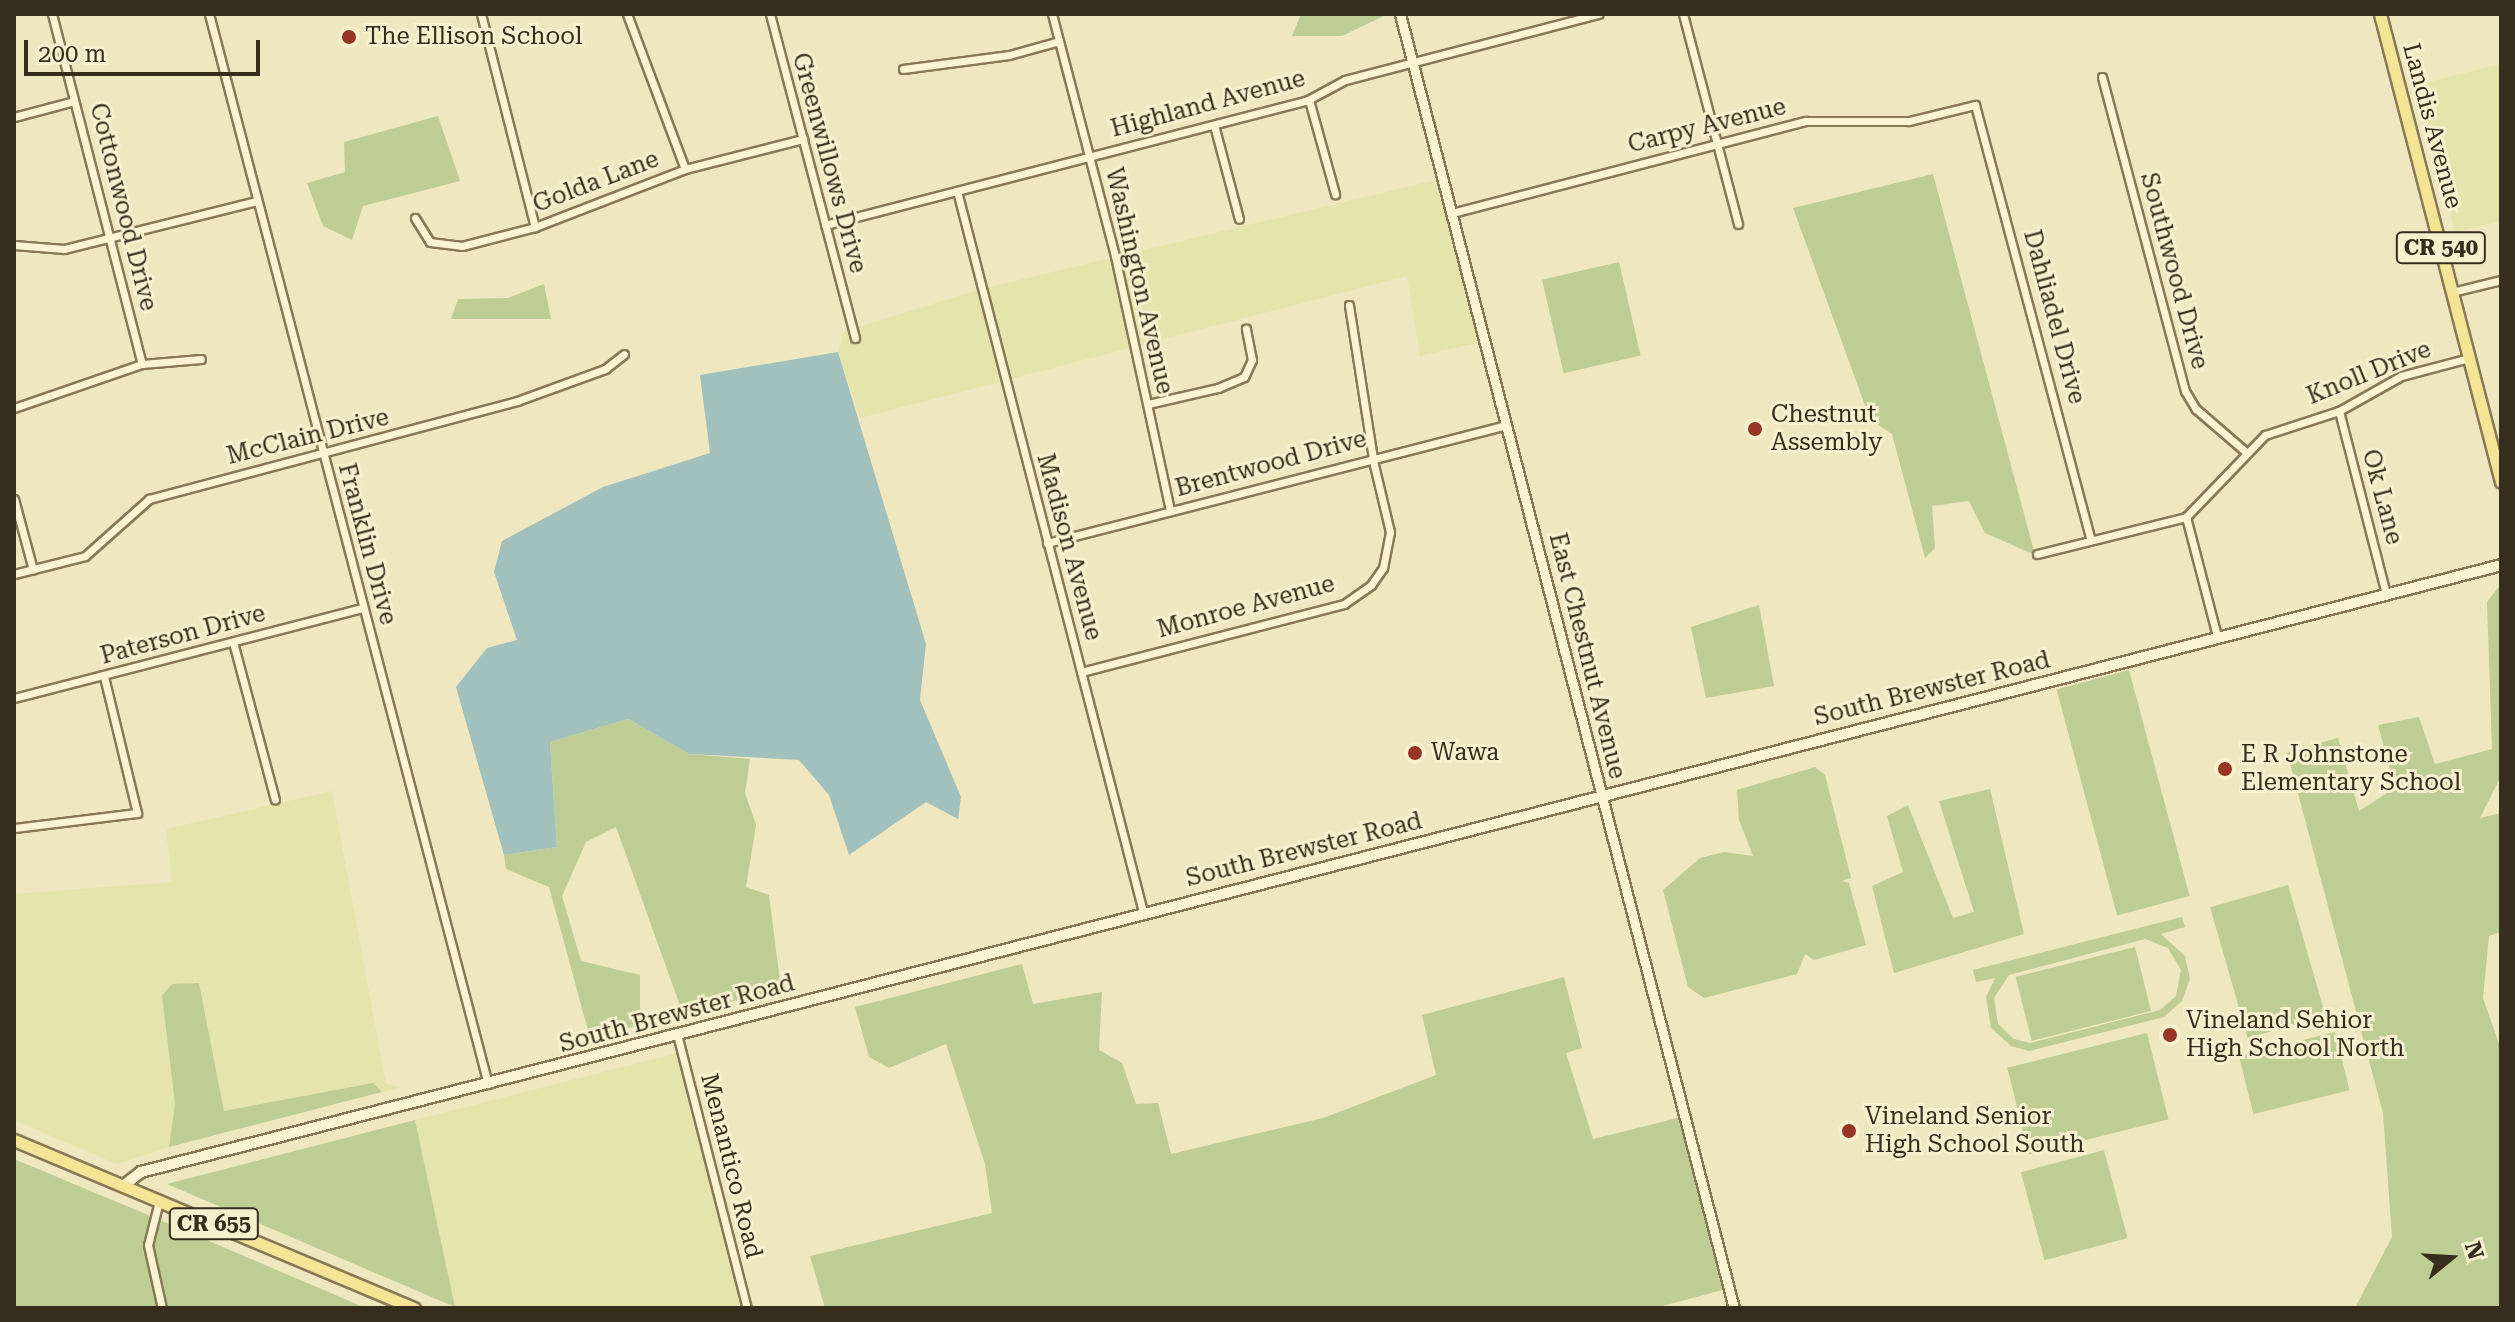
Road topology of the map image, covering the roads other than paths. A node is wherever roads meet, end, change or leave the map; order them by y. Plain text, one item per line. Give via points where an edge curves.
1 (52, 14) edge
2 (209, 14) edge
3 (481, 14) edge
4 (627, 14) edge
5 (770, 14) edge
6 (1052, 14) edge
7 (1400, 14) edge
8 (1555, 14) edge
9 (1599, 14) edge
10 (1683, 14) edge
11 (2380, 14) edge
12 (1557, 25) junction
13 (1059, 41) junction
14 (1413, 62) junction
15 (903, 69) dead end
16 (2102, 77) dead end
17 (1309, 100) junction
18 (74, 101) junction
19 (1976, 106) joint
20 (14, 117) edge
21 (1214, 125) junction
22 (803, 139) junction
23 (1717, 144) junction
24 (1089, 157) junction
25 (685, 169) junction
26 (957, 191) junction
27 (1335, 194) dead end
28 (257, 201) junction
29 (1452, 213) junction
30 (415, 218) dead end
31 (1239, 219) dead end
32 (1738, 224) dead end
33 (825, 225) junction
34 (535, 227) junction
35 (110, 238) junction
36 (14, 245) edge
37 (2501, 280) edge
38 (2452, 292) junction
39 (1349, 305) dead end
40 (1246, 329) dead end
41 (855, 338) dead end
42 (624, 354) dead end
43 (2469, 358) junction
44 (201, 359) dead end
45 (142, 364) junction
46 (1148, 404) junction
47 (14, 408) edge
48 (2339, 411) junction
49 (1506, 425) junction
50 (2246, 452) junction
51 (323, 455) junction
52 (1373, 459) junction
53 (2501, 482) edge
54 (14, 499) edge
55 (1170, 511) junction
56 (2186, 517) junction
57 (2091, 540) junction
58 (1047, 543) junction
59 (2037, 554) dead end
60 (2501, 565) edge
61 (33, 570) junction
62 (14, 574) edge
63 (2386, 594) junction
64 (363, 608) junction
65 (2217, 636) junction
66 (233, 642) junction
67 (1081, 672) junction
68 (104, 677) junction
69 (14, 698) edge
70 (1601, 796) junction
71 (275, 800) dead end
72 (14, 828) edge
73 (1143, 912) junction
74 (677, 1034) junction
75 (488, 1084) junction
76 (14, 1140) edge
77 (123, 1186) junction
78 (159, 1201) junction
79 (162, 1308) edge
80 (414, 1308) edge
81 (747, 1308) edge
82 (1734, 1308) edge

1 - 18 street, Cottonwood Drive
2 - 28 street, Franklin Drive
3 - 34 street
4 - 25 street
5 - 22 street, Greenwillows Drive
6 - 13 street, Washington Avenue
7 - 14 street, East Chestnut Avenue
8 - 12 street
9 - 12 street, Highland Avenue
10 - 23 street
11 - 38 main road, Landis Avenue / CR 540
12 - 14 street, Highland Avenue
13 - 15 street via 1009,55
13 - 24 street, Washington Avenue
14 - 17 street, Highland Avenue via 1345,80
14 - 29 street, East Chestnut Avenue
16 - 50 street, Southwood Drive via 2185,391 2196,409
17 - 21 street, Highland Avenue
17 - 27 street
18 - 20 street
18 - 35 street, Cottonwood Drive
19 - 23 street, Carpy Avenue via 1901,122 1806,121
19 - 57 street, Dahliadel Drive
21 - 24 street, Highland Avenue
21 - 31 street
22 - 25 street, Golda Lane
22 - 33 street, Greenwillows Drive
23 - 29 street, Carpy Avenue
23 - 32 street
24 - 26 street, Highland Avenue
24 - 46 street, Washington Avenue
25 - 34 street, Golda Lane
26 - 33 street, Highland Avenue
26 - 58 street, Madison Avenue
28 - 35 street
28 - 51 street, Franklin Drive
29 - 49 street, East Chestnut Avenue
30 - 34 street, Golda Lane via 423,236 450,247
33 - 41 street, Greenwillows Drive
35 - 36 street via 54,249
35 - 45 street, Cottonwood Drive
37 - 38 street
38 - 43 main road, Landis Avenue / CR 540
39 - 52 street, Monroe Avenue
40 - 46 street via 1252,360 1244,377
42 - 51 street, McClain Drive via 605,369 557,388
43 - 48 street, Knoll Drive via 2401,376
43 - 53 main road, Landis Avenue / CR 540
44 - 45 street
45 - 47 street
46 - 55 street, Washington Avenue
48 - 50 street, Knoll Drive via 2278,429
48 - 63 street, Ok Lane
49 - 52 street, Brentwood Drive
49 - 70 street, East Chestnut Avenue
50 - 56 street, Knoll Drive
51 - 61 street, McClain Drive via 149,499 85,556
51 - 64 street, Franklin Drive
52 - 55 street, Brentwood Drive
52 - 67 street, Monroe Avenue via 1390,532 1383,568 1360,594 1344,604
54 - 61 street
55 - 58 street, Brentwood Drive
56 - 57 street
56 - 65 street
57 - 59 street
58 - 67 street, Madison Avenue
60 - 63 main road, South Brewster Road
61 - 62 street, McClain Drive
63 - 65 main road, South Brewster Road
64 - 66 street, Paterson Drive
64 - 75 street, Franklin Drive
65 - 70 main road, South Brewster Road
66 - 68 street, Paterson Drive
66 - 71 street
67 - 73 street, Madison Avenue
68 - 69 street, Paterson Drive
68 - 72 street via 137,813
70 - 73 main road, South Brewster Road
70 - 82 street, East Chestnut Avenue
73 - 74 main road, South Brewster Road
74 - 75 main road, South Brewster Road
74 - 81 street, Menantico Road
75 - 77 main road, South Brewster Road via 141,1172
76 - 77 main road, CR 655
77 - 78 main road, CR 655
78 - 79 street via 148,1245
78 - 80 main road, CR 655

